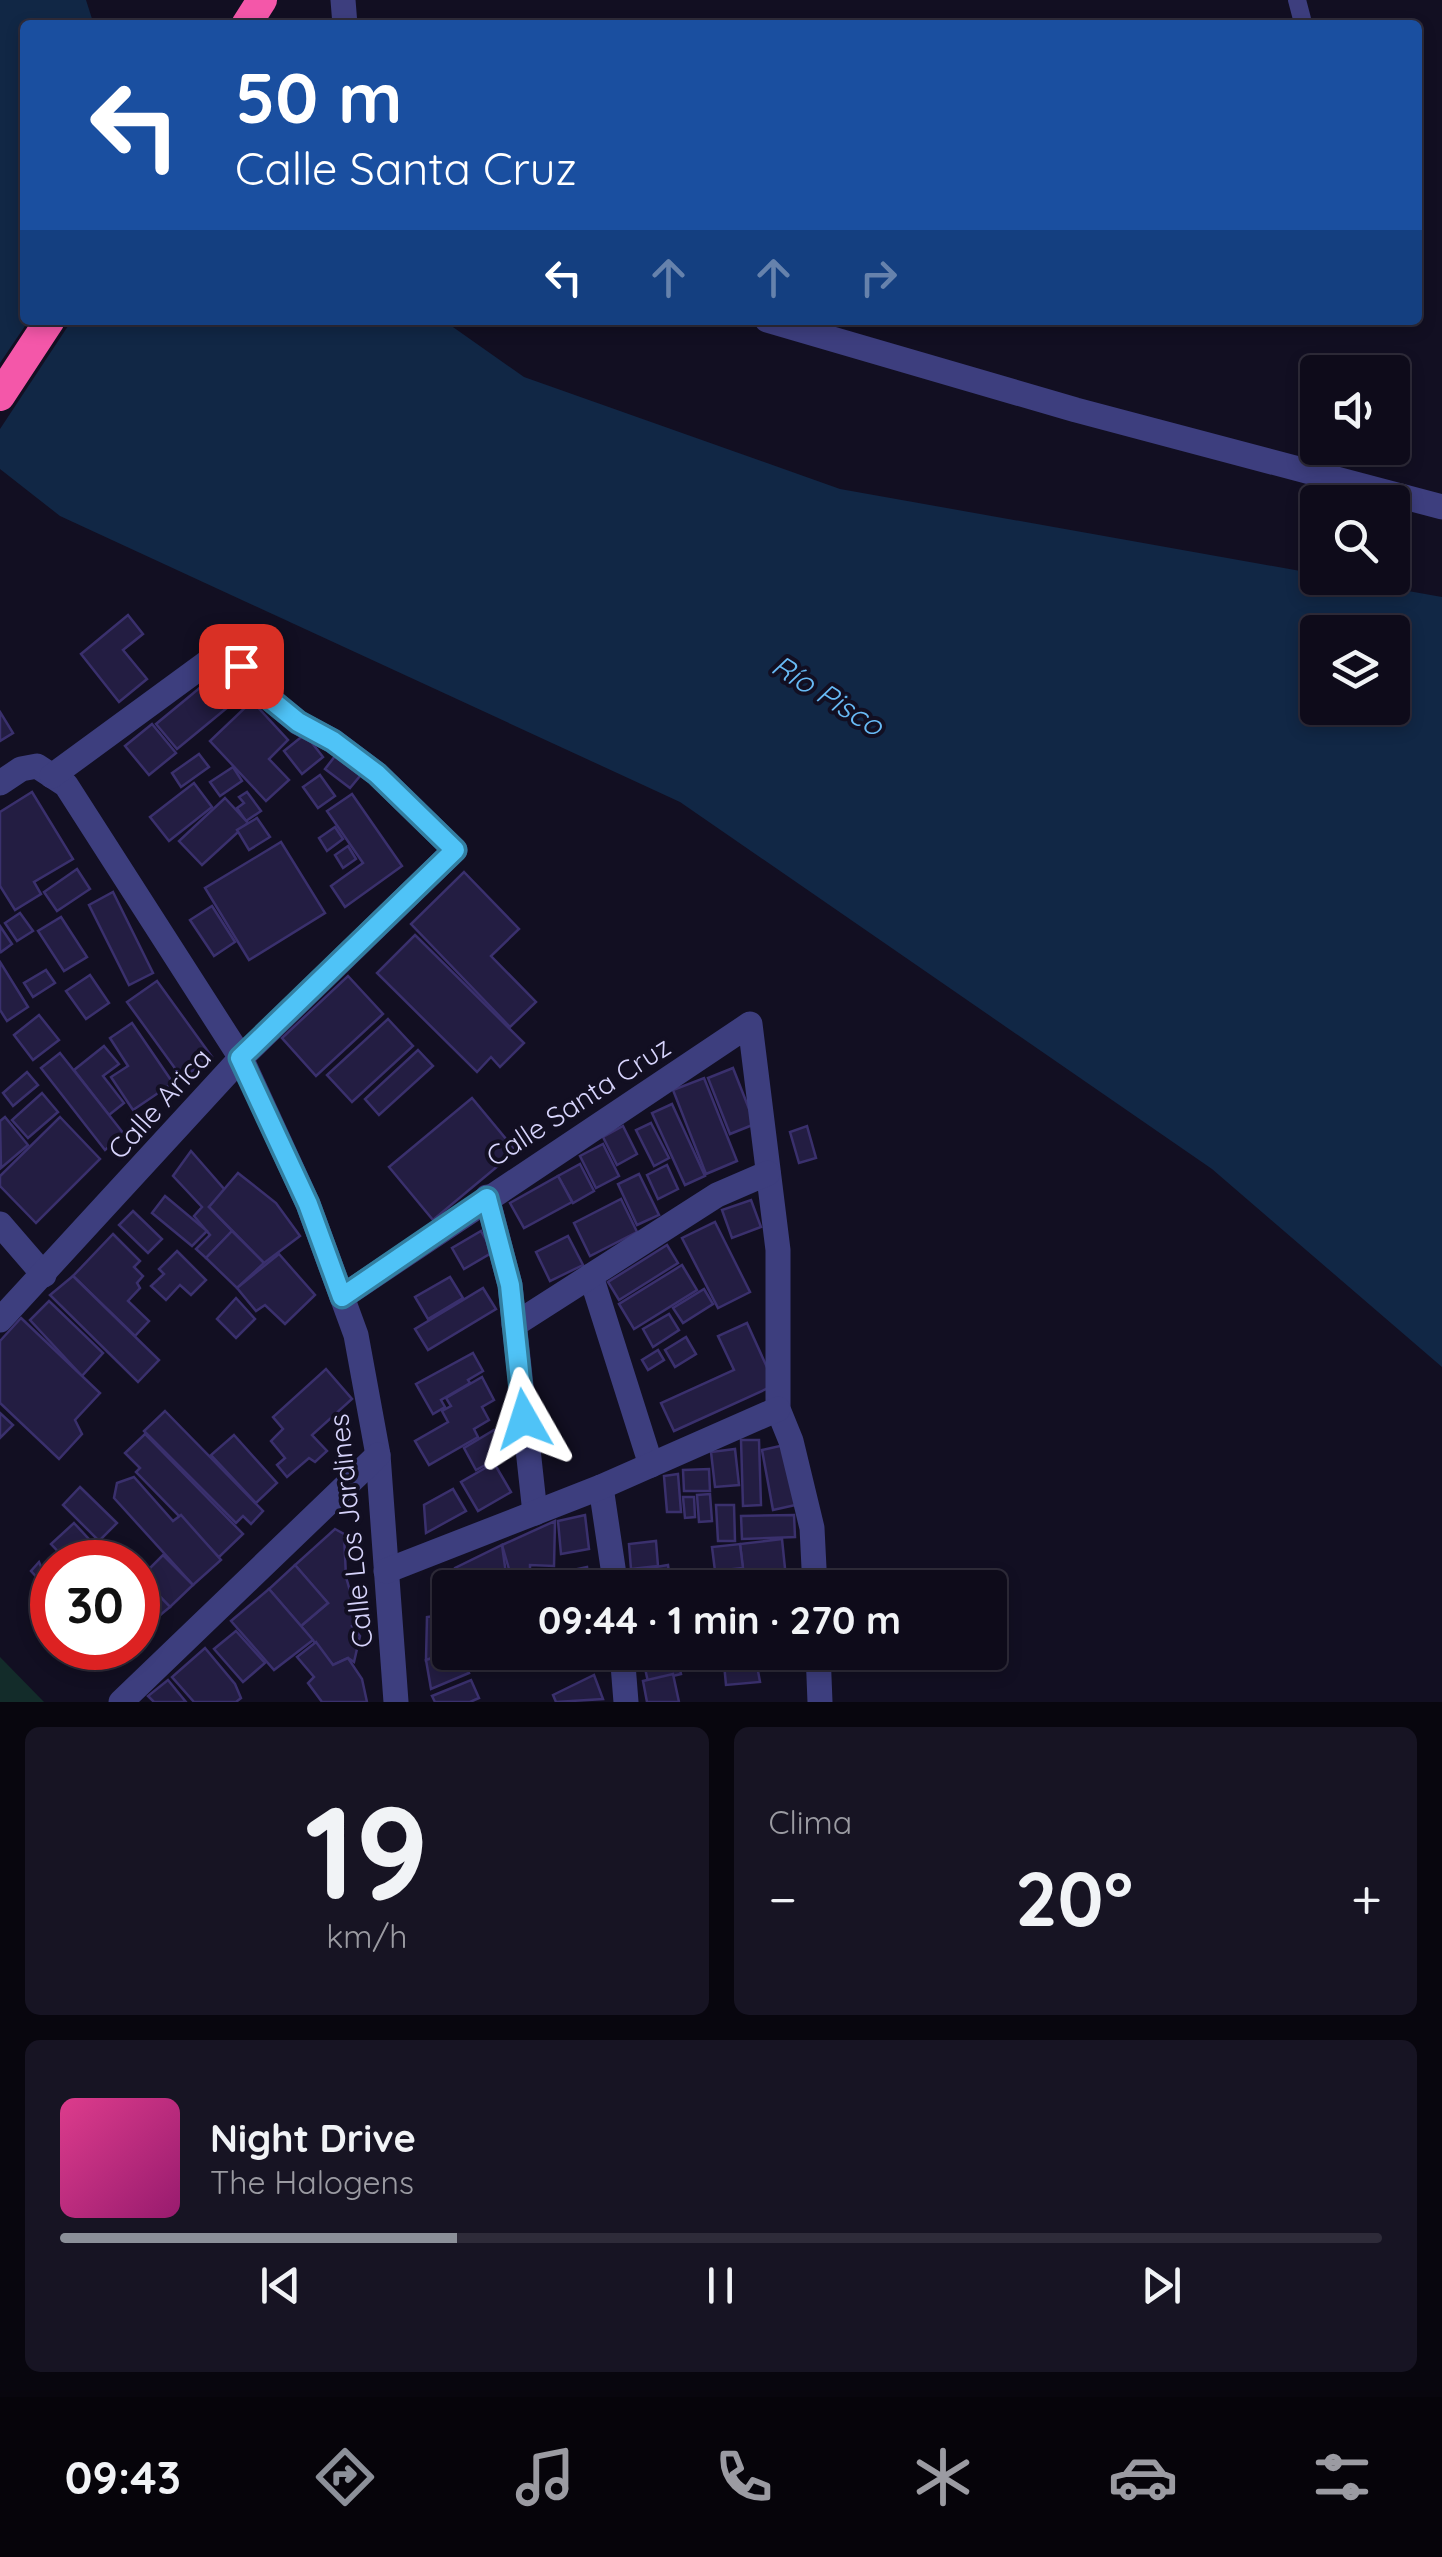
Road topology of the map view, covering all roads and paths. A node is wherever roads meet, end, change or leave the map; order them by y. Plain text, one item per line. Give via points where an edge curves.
1 (1297, 0) edge
2 (1302, 19) dead end
3 (47, 325) edge
4 (785, 325) edge
5 (0, 396) edge
6 (1442, 508) edge
7 (52, 776) junction
8 (0, 783) edge
9 (240, 1058) junction
10 (768, 1173) junction
11 (487, 1198) junction
12 (0, 1224) edge
13 (44, 1274) junction
14 (591, 1276) junction
15 (342, 1297) junction
16 (0, 1320) edge
17 (514, 1325) junction
18 (778, 1409) junction
19 (378, 1455) junction
20 (651, 1465) junction
21 (602, 1487) junction
22 (534, 1513) junction
23 (614, 1570) edge
24 (814, 1570) edge
25 (386, 1571) junction
26 (623, 1670) edge
27 (819, 1670) edge
28 (121, 1702) edge
29 (396, 1702) edge
30 (626, 1702) edge
31 (820, 1702) edge

1 - 2 lane
3 - 5 highway
4 - 6 street
7 - 8 street via 37,766 21,768
7 - 9 street, Calle Los Jardines via 66,786
7 - 9 street, Calle Arica via 209,661 229,656 298,722 377,774 455,850
9 - 13 street, Calle Arica
9 - 15 street, Calle Los Jardines via 308,1204
10 - 11 street, Calle Santa Cruz via 750,1024
10 - 14 street via 717,1195
10 - 18 street via 778,1250
11 - 15 street, Calle Santa Cruz
11 - 17 street
12 - 13 street
13 - 16 street, Calle Arica
14 - 17 street
14 - 20 street
15 - 19 street, Calle Los Jardines via 356,1335
17 - 22 street
18 - 20 street
18 - 24 street via 812,1528
19 - 25 street, Calle Los Jardines
19 - 28 street
20 - 21 street
21 - 22 street
21 - 23 street
22 - 25 street
25 - 29 street, Calle Los Jardines
26 - 30 street
27 - 31 street

